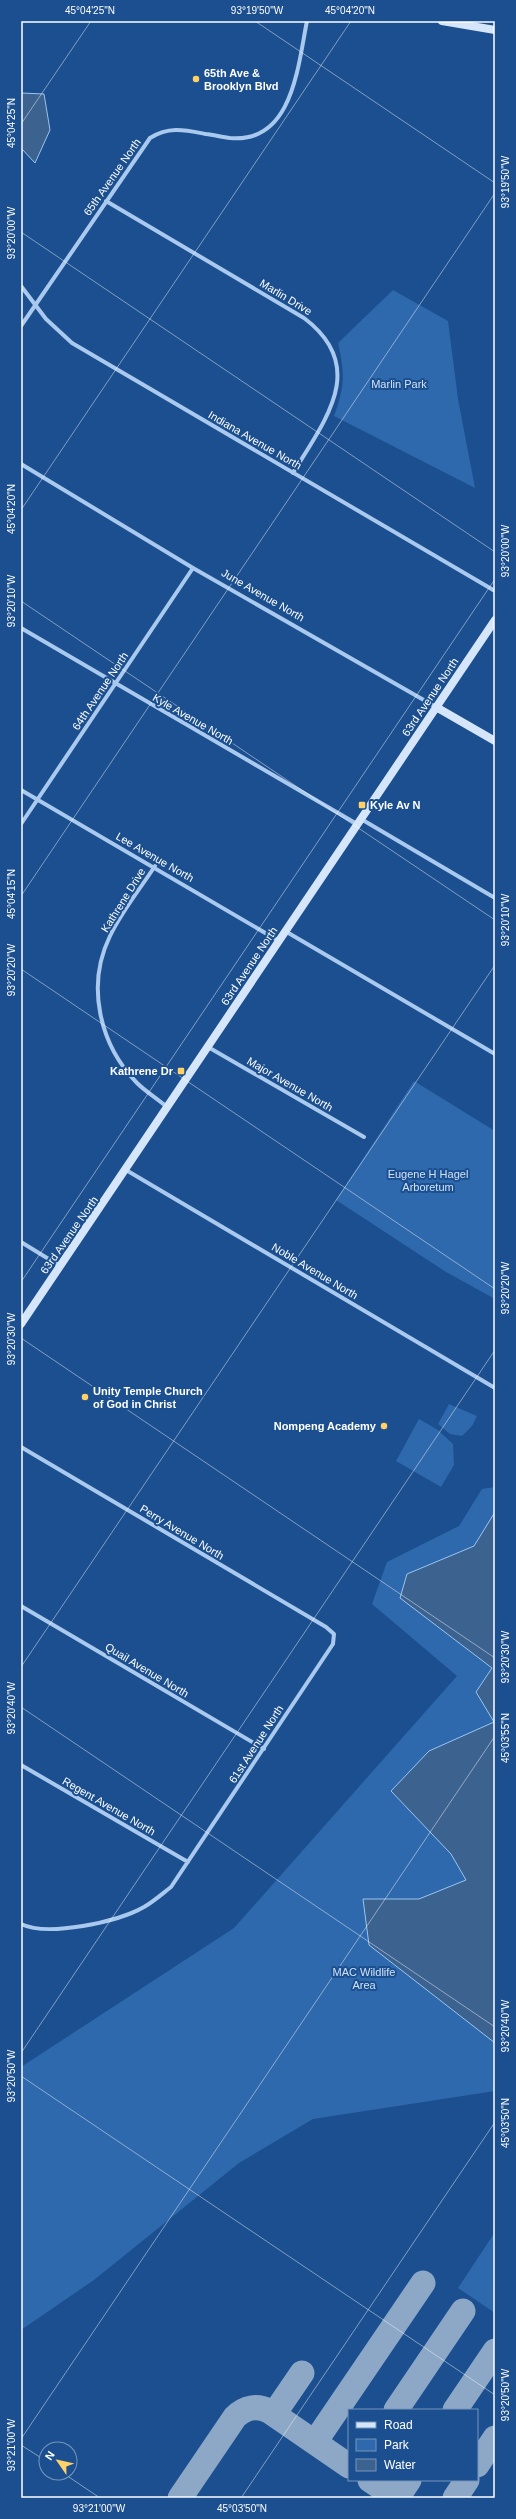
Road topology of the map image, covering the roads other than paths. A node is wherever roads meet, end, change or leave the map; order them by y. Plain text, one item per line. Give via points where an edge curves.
1 (307, 21) edge
2 (442, 21) edge
3 (495, 30) edge
4 (106, 202) junction
5 (21, 286) edge
6 (34, 306) junction
7 (21, 326) edge
8 (21, 464) edge
9 (293, 473) junction
10 (193, 568) junction
11 (495, 591) edge
12 (495, 620) edge
13 (21, 628) edge
14 (115, 684) junction
15 (436, 707) junction
16 (495, 741) edge
17 (21, 790) edge
18 (37, 800) junction
19 (359, 821) junction
20 (21, 824) edge
21 (155, 866) junction
22 (495, 898) edge
23 (285, 931) junction
24 (279, 941) junction
25 (208, 1047) junction
26 (495, 1054) edge
27 (168, 1108) junction
28 (364, 1137) dead end
29 (126, 1170) junction
30 (21, 1242) edge
31 (60, 1266) junction
32 (21, 1324) edge
33 (495, 1388) edge
34 (21, 1447) edge
35 (21, 1606) edge
36 (334, 1634) joint
37 (264, 1749) junction
38 (21, 1765) edge
39 (188, 1862) junction
40 (21, 1924) edge

1 - 4 street, 65th Avenue North via 292,94 284,111 274,123 260,132 231,138 174,129 161,131 142,147
2 - 3 street
4 - 6 street, 65th Avenue North
4 - 9 street, Marlin Drive via 304,318 326,339 337,368 338,385 334,400
5 - 6 street, Indiana Avenue North
6 - 7 street, 65th Avenue North
6 - 9 street, Indiana Avenue North via 72,343
8 - 10 street, June Avenue North
9 - 11 street, Indiana Avenue North
10 - 14 street, 64th Avenue North
10 - 15 street, June Avenue North
12 - 15 street, 63rd Avenue North
13 - 14 street, Kyle Avenue North
14 - 18 street, 64th Avenue North
14 - 19 street, Kyle Avenue North
15 - 16 street, June Avenue North
15 - 19 street, 63rd Avenue North
17 - 18 street, Lee Avenue North
18 - 20 street, 64th Avenue North
18 - 21 street, Lee Avenue North
19 - 22 street, Kyle Avenue North
19 - 23 street, 63rd Avenue North
21 - 24 street, Lee Avenue North
21 - 27 street, Kathrene Drive via 110,936 102,958 98,1004 102,1026 123,1067 138,1084
23 - 24 street, 63rd Avenue North
23 - 26 street
24 - 25 street, 63rd Avenue North
25 - 27 street, 63rd Avenue North
25 - 28 street, Major Avenue North
27 - 29 street, 63rd Avenue North
29 - 31 street, 63rd Avenue North
29 - 33 street, Noble Avenue North
30 - 31 street
31 - 32 street, 63rd Avenue North
34 - 36 street, Perry Avenue North via 326,1626
35 - 37 street, Quail Avenue North
36 - 37 street, 61st Avenue North via 333,1644
37 - 39 street, 61st Avenue North
38 - 39 street, Regent Avenue North
39 - 40 street, 61st Avenue North via 166,1891 143,1908 127,1915 58,1929 38,1929

